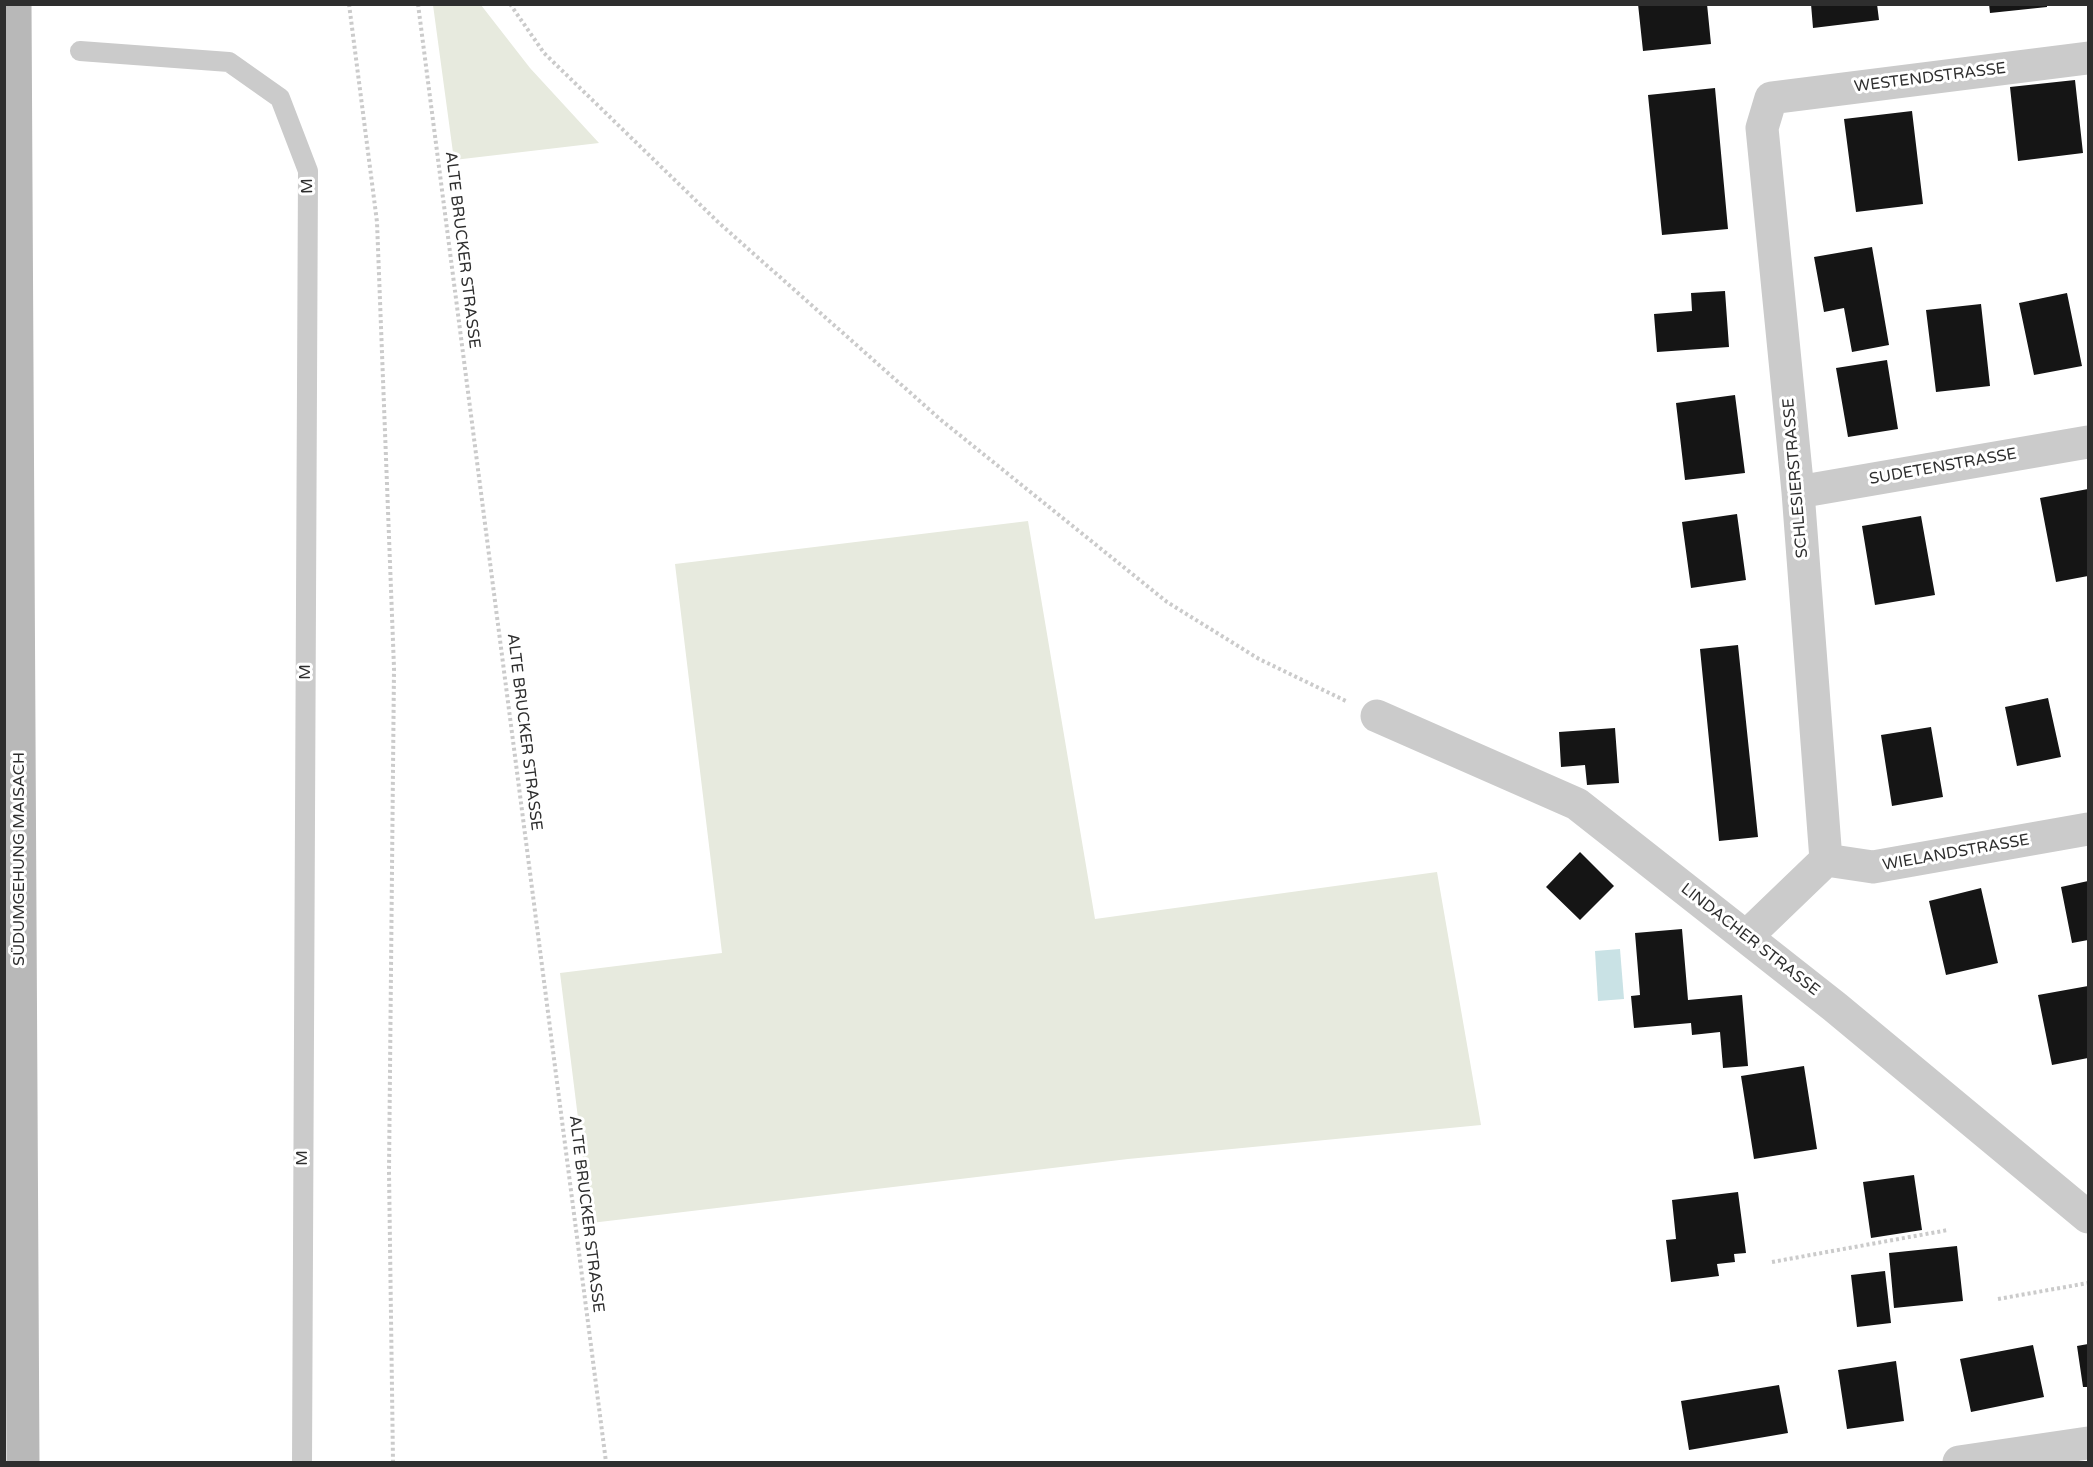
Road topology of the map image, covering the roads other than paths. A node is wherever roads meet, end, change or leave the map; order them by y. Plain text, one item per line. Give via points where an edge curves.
1 (15, 4) edge
2 (80, 51) dead end
3 (2088, 58) edge
4 (1771, 98) joint
5 (2088, 442) edge
6 (1798, 492) junction
7 (1377, 716) road end
8 (2088, 829) edge
9 (1826, 860) junction
10 (1747, 936) junction
11 (2088, 1216) edge
12 (2088, 1443) edge
13 (23, 1462) edge
14 (302, 1462) edge
15 (1959, 1462) edge

1 - 13 main road, SÜDUMGEHUNG MAISACH
2 - 14 lane, M via 229,62 280,98 308,171
3 - 4 street, WESTENDSTRASSE
4 - 6 street, SCHLESIERSTRASSE via 1762,128
5 - 6 street, SUDETENSTRASSE
6 - 9 street, SCHLESIERSTRASSE
7 - 10 street, LINDACHER STRASSE via 1577,804
8 - 9 street, WIELANDSTRASSE via 1873,867
9 - 10 street
10 - 11 street, LINDACHER STRASSE
12 - 15 street

